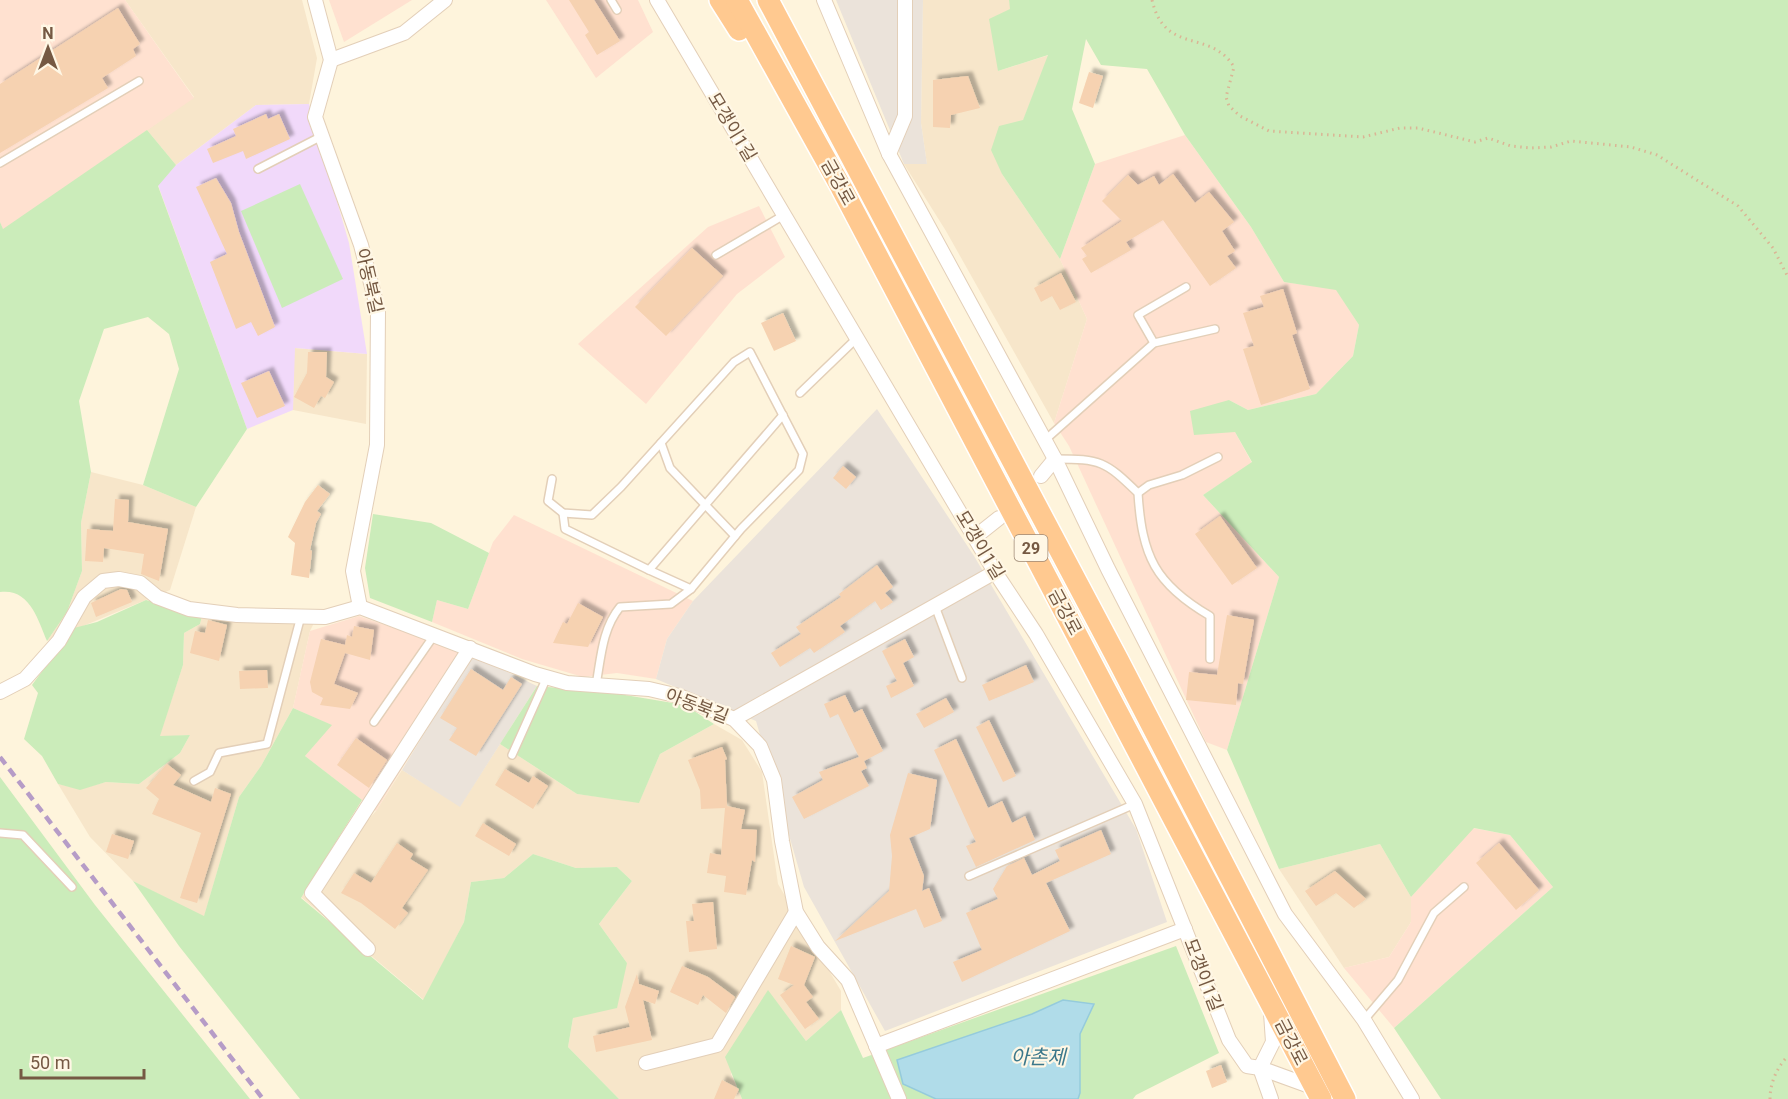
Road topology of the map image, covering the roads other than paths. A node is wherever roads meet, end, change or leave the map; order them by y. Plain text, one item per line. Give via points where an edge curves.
1 (315, 0) edge
2 (445, 0) edge
3 (611, 0) edge
4 (657, 0) edge
5 (720, 0) edge
6 (737, 0) edge
7 (768, 0) edge
8 (778, 0) edge
9 (824, 0) edge
10 (905, 0) edge
11 (617, 10) dead end
12 (787, 33) junction
13 (332, 60) junction
14 (139, 81) dead end
15 (322, 136) junction
16 (889, 154) junction
17 (0, 163) edge
18 (258, 169) dead end
19 (841, 187) junction
20 (784, 215) junction
21 (716, 255) dead end
22 (1186, 287) dead end
23 (1215, 328) dead end
24 (857, 338) junction
25 (1154, 343) junction
26 (800, 393) dead end
27 (783, 415) junction
28 (1045, 440) junction
29 (661, 443) junction
30 (1218, 458) dead end
31 (1055, 459) junction
32 (1041, 476) dead end
33 (552, 479) dead end
34 (1138, 493) junction
35 (704, 506) junction
36 (563, 513) junction
37 (999, 518) dead end
38 (735, 536) junction
39 (975, 537) junction
40 (649, 570) junction
41 (995, 572) junction
42 (691, 589) junction
43 (935, 606) junction
44 (360, 607) junction
45 (301, 616) junction
46 (435, 634) junction
47 (470, 648) junction
48 (1210, 659) dead end
49 (547, 677) junction
50 (962, 678) dead end
51 (596, 685) junction
52 (0, 692) edge
53 (734, 719) junction
54 (374, 722) dead end
55 (513, 755) dead end
56 (194, 781) dead end
57 (1135, 804) junction
58 (0, 833) edge
59 (969, 876) dead end
60 (72, 887) dead end
61 (1464, 887) dead end
62 (796, 912) junction
63 (1185, 930) junction
64 (368, 949) dead end
65 (1270, 1002) junction
66 (1364, 1020) junction
67 (876, 1046) junction
68 (646, 1063) dead end
69 (1260, 1068) junction
70 (1318, 1093) edge
71 (1345, 1096) edge
72 (899, 1099) edge
73 (1271, 1099) edge
74 (1412, 1099) edge

1 - 13 street
2 - 13 street via 404,33
3 - 11 lane
4 - 20 street, 모갱이1길
5 - 19 highway via 822,169
6 - 19 highway, 금강로 / 29
7 - 12 highway, 금강로 / 29
8 - 12 highway
9 - 16 street
10 - 16 street via 905,116
12 - 71 highway, 금강로 / 29
13 - 15 street, 아동북길 via 315,117
14 - 17 lane
15 - 18 lane
15 - 44 street, 아동북길 via 361,245 378,310 377,446 354,571
16 - 28 street
19 - 65 highway, 금강로 / 29
20 - 21 lane
20 - 24 street, 모갱이1길
22 - 25 lane via 1138,315
23 - 25 lane
24 - 26 lane
24 - 39 street, 모갱이1길
25 - 28 lane
27 - 29 lane via 750,352 734,362
27 - 35 lane
27 - 38 lane via 803,454 799,470
28 - 31 street
29 - 35 lane via 670,468
29 - 36 lane via 592,515
30 - 34 lane via 1182,475 1149,484
31 - 32 street
31 - 34 lane via 1086,459 1112,467
31 - 66 street via 1285,914
33 - 36 lane via 548,501
34 - 48 lane via 1140,523 1162,579 1180,598 1210,616
35 - 38 lane
35 - 40 lane
36 - 40 lane via 564,529
37 - 39 street
38 - 42 lane
39 - 41 street, 모갱이1길
40 - 42 lane
41 - 43 street
41 - 57 street, 모갱이1길 via 1036,633
42 - 51 lane via 671,604 620,608 604,637
43 - 50 lane
43 - 53 street
44 - 45 street via 325,617
44 - 46 street, 아동북길
45 - 52 street via 189,609 157,597 140,583 103,581 84,597 59,641 25,679
45 - 56 lane via 267,744 219,753 210,772
46 - 47 street, 아동북길
46 - 54 lane
47 - 49 street, 아동북길
47 - 64 street via 312,893
49 - 51 street, 아동북길
49 - 55 lane
51 - 53 street, 아동북길 via 679,696
53 - 62 street, 아동북길 via 760,746 774,780
57 - 59 lane
57 - 63 street, 모갱이1길
58 - 60 lane via 22,835
61 - 66 lane via 1434,913 1398,980
62 - 67 street, 아동북길 via 818,947 848,981
62 - 68 street via 717,1044
63 - 67 street
63 - 69 street, 모갱이1길 via 1229,1040 1247,1066
65 - 69 street via 1274,1042
65 - 70 highway, 금강로 / 29
66 - 74 street
67 - 72 street, 아동북길
69 - 70 street, 모갱이1길
69 - 73 street

